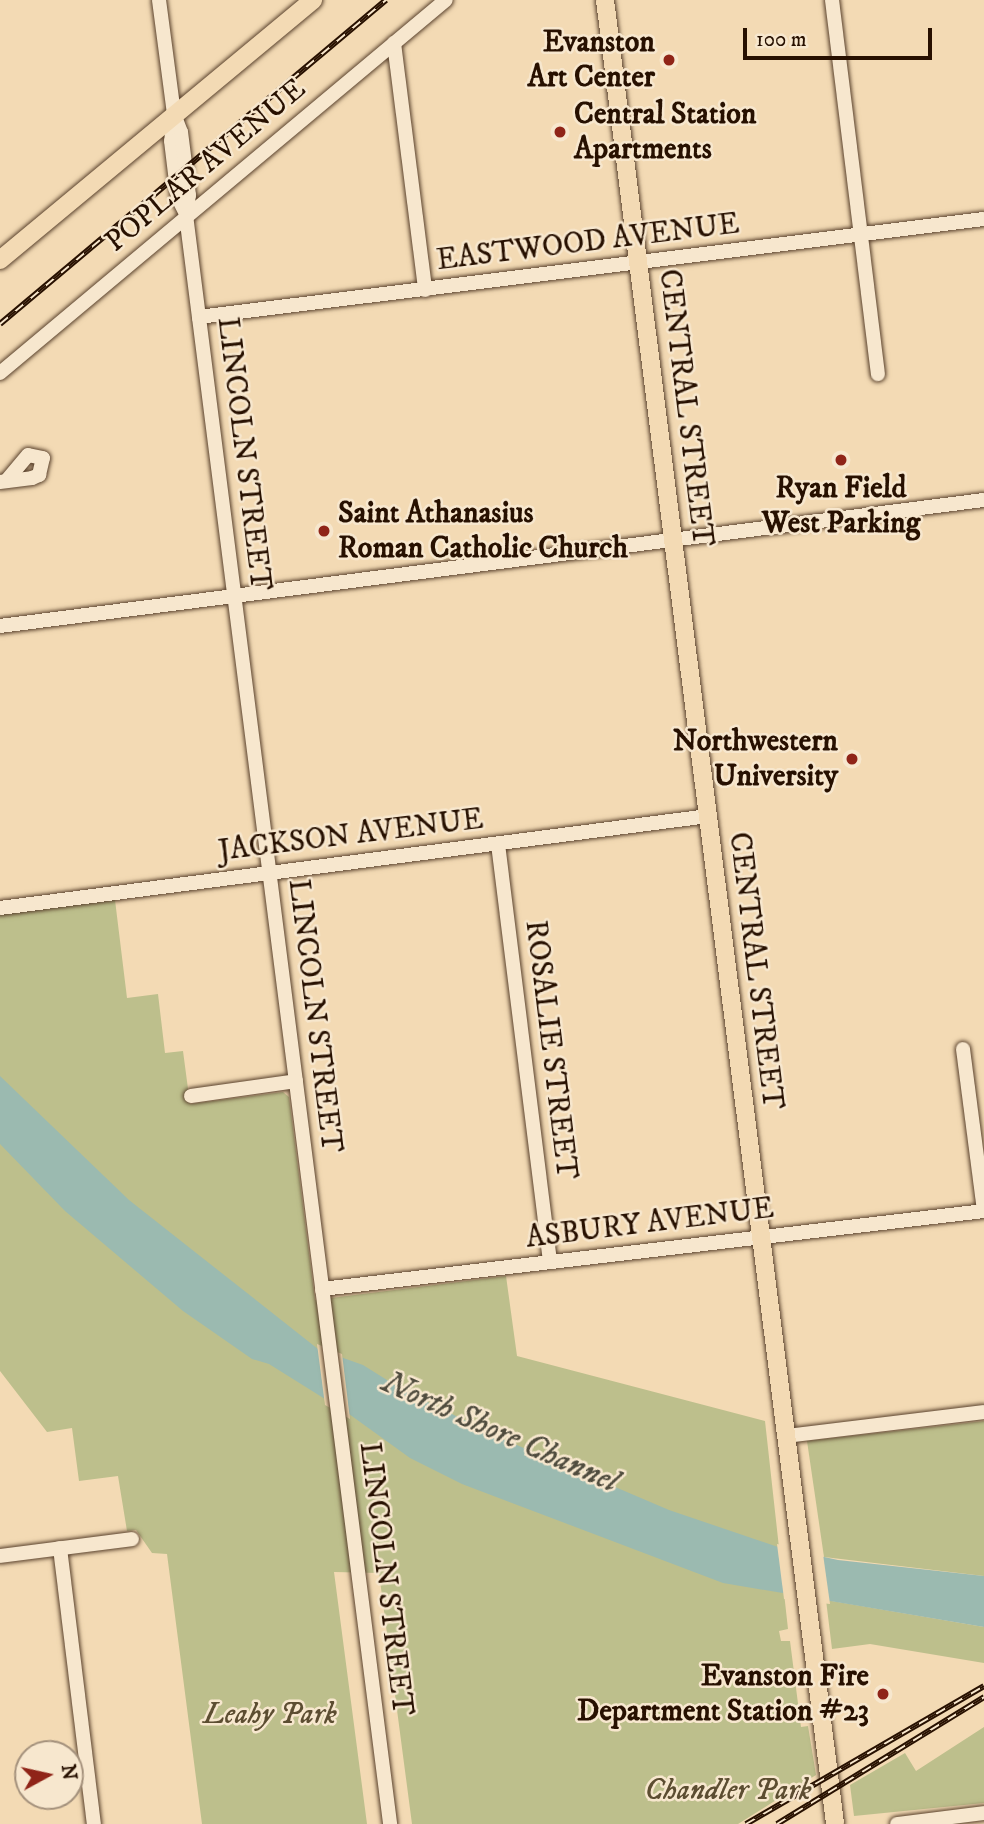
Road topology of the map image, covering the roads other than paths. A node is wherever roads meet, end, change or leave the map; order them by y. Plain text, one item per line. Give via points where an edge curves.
1 (159, 0) edge
2 (313, 0) edge
3 (446, 0) edge
4 (605, 0) edge
5 (831, 0) edge
6 (394, 43) junction
7 (174, 114) junction
8 (186, 215) junction
9 (984, 219) edge
10 (862, 234) junction
11 (0, 260) edge
12 (638, 262) junction
13 (425, 290) junction
14 (199, 317) junction
15 (0, 373) edge
16 (878, 374) dead end
17 (984, 500) edge
18 (674, 538) junction
19 (235, 595) junction
20 (0, 626) edge
21 (708, 816) junction
22 (498, 844) junction
23 (270, 873) junction
24 (0, 908) edge
25 (963, 1049) dead end
26 (296, 1081) junction
27 (191, 1096) dead end
28 (984, 1211) edge
29 (760, 1237) junction
30 (550, 1262) junction
31 (323, 1289) junction
32 (984, 1412) edge
33 (786, 1436) junction
34 (132, 1539) dead end
35 (60, 1548) junction
36 (0, 1556) edge
37 (984, 1813) edge
38 (94, 1824) edge
39 (390, 1824) edge
40 (835, 1824) edge
41 (897, 1824) edge

1 - 7 street, LINCOLN STREET
2 - 7 main road
3 - 6 street, POPLAR AVENUE
4 - 12 main road, CENTRAL STREET
5 - 10 street
6 - 8 street, POPLAR AVENUE
6 - 13 street
7 - 8 street, LINCOLN STREET via 181,132 189,195
7 - 11 main road
8 - 14 street, LINCOLN STREET
8 - 15 street, POPLAR AVENUE
9 - 10 street, EASTWOOD AVENUE
10 - 12 street, EASTWOOD AVENUE
10 - 16 street
12 - 13 street, EASTWOOD AVENUE
12 - 18 main road, CENTRAL STREET
13 - 14 street, EASTWOOD AVENUE
14 - 19 street, LINCOLN STREET
17 - 18 street
18 - 19 street
18 - 21 main road, CENTRAL STREET
19 - 20 street
19 - 23 street, LINCOLN STREET
21 - 22 street, JACKSON AVENUE
21 - 29 main road, CENTRAL STREET
22 - 23 street, JACKSON AVENUE
22 - 30 street, ROSALIE STREET
23 - 24 street, JACKSON AVENUE
23 - 26 street, LINCOLN STREET
25 - 28 street
26 - 27 street
26 - 31 street, LINCOLN STREET
28 - 29 street, ASBURY AVENUE
29 - 30 street, ASBURY AVENUE
29 - 33 main road, CENTRAL STREET
30 - 31 street, ASBURY AVENUE
31 - 39 street, LINCOLN STREET
32 - 33 street
33 - 40 main road, CENTRAL STREET
34 - 35 street
35 - 36 street
35 - 38 street
37 - 41 street

